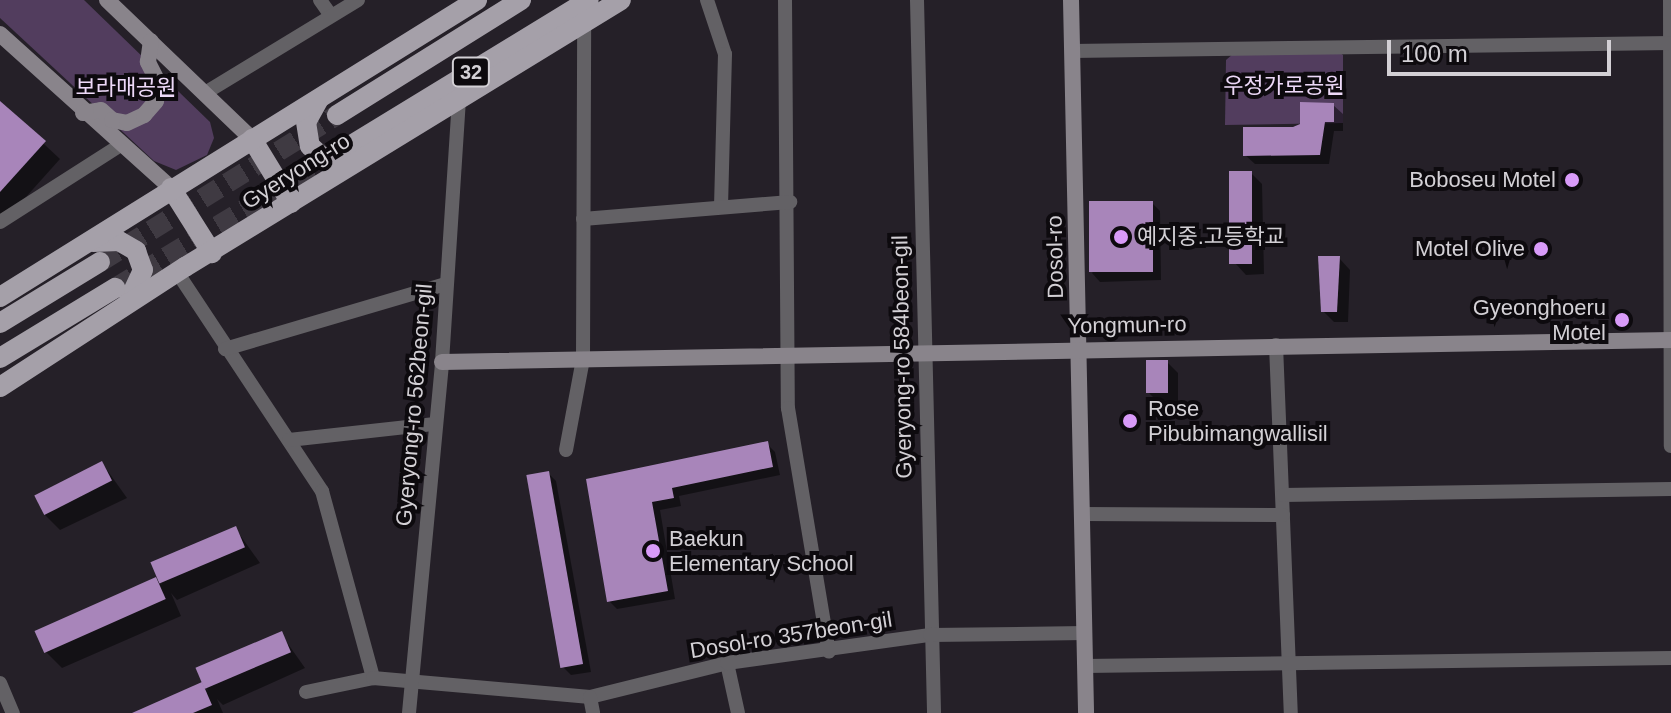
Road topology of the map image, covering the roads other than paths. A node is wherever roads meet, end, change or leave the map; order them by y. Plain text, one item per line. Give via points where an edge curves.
1 (107, 0) edge
2 (320, 0) edge
3 (358, 0) edge
4 (477, 0) edge
5 (521, 0) edge
6 (589, 0) edge
7 (621, 0) edge
8 (707, 0) edge
9 (785, 0) edge
10 (917, 0) edge
11 (1071, 0) edge
12 (1670, 0) edge
13 (331, 16) junction
14 (584, 23) junction
15 (0, 34) edge
16 (151, 41) junction
17 (1670, 43) edge
18 (1072, 51) junction
19 (205, 93) junction
20 (325, 93) junction
21 (459, 99) junction
22 (83, 113) junction
23 (337, 115) tunnel mouth
24 (252, 139) junction
25 (119, 146) junction
26 (358, 151) junction
27 (171, 188) junction
28 (790, 202) junction
29 (291, 203) junction
30 (721, 206) junction
31 (583, 219) junction
32 (0, 222) edge
33 (87, 243) junction
34 (212, 253) junction
35 (100, 262) tunnel mouth
36 (177, 272) junction
37 (446, 284) junction
38 (0, 297) edge
39 (120, 297) junction
40 (0, 323) edge
41 (1669, 340) edge
42 (1276, 345) junction
43 (1078, 348) junction
44 (225, 349) junction
45 (924, 351) junction
46 (789, 354) junction
47 (0, 358) edge
48 (583, 359) junction
49 (442, 362) junction
50 (0, 387) edge
51 (435, 424) junction
52 (289, 440) junction
53 (1671, 446) edge
54 (566, 450) dead end
55 (1671, 489) edge
56 (1283, 495) junction
57 (1082, 514) junction
58 (1283, 515) junction
59 (1085, 633) junction
60 (930, 635) junction
61 (829, 652) junction
62 (1671, 658) edge
63 (1290, 662) junction
64 (727, 663) junction
65 (1085, 666) junction
66 (373, 678) junction
67 (411, 682) junction
68 (0, 683) edge
69 (306, 692) dead end
70 (590, 697) junction
71 (13, 713) edge
72 (409, 713) edge
73 (593, 713) edge
74 (738, 713) edge
75 (934, 713) edge
76 (1086, 713) edge
77 (1291, 713) edge

1 - 16 street
2 - 13 street
3 - 13 street
4 - 20 main road
5 - 23 main road, Gyeryong-ro / 32
6 - 26 main road, Gyeryong-ro / 32
7 - 14 main road, Gyeryong-ro / 32
8 - 30 street via 725,54
9 - 28 street
10 - 45 street, Gyeryong-ro 584beon-gil
11 - 18 street, Dosol-ro
12 - 17 street
13 - 19 street
14 - 21 main road, Gyeryong-ro / 32
14 - 31 street
15 - 22 street
16 - 19 street
16 - 22 street via 148,62 159,84 156,101 144,115 127,123 112,120 101,110
17 - 18 street
17 - 41 street
18 - 43 street, Dosol-ro
19 - 24 street
20 - 24 main road
20 - 26 main road via 306,122 310,146 318,156 340,165
21 - 26 main road, Gyeryong-ro / 32
21 - 37 street, Gyeryong-ro 562beon-gil
22 - 25 street
24 - 27 main road
24 - 29 main road
25 - 27 street
25 - 32 street
26 - 29 main road, Gyeryong-ro / 32
27 - 33 main road
27 - 34 main road
28 - 30 street
28 - 46 street
29 - 34 main road, Gyeryong-ro / 32
30 - 31 street
31 - 48 street
33 - 38 main road
33 - 39 main road via 119,241 136,251 141,280
34 - 36 main road, Gyeryong-ro / 32
35 - 40 main road
36 - 39 main road, Gyeryong-ro / 32
36 - 44 street
37 - 44 street
37 - 49 street, Gyeryong-ro 562beon-gil
39 - 47 main road, Gyeryong-ro / 32
39 - 50 main road, Gyeryong-ro / 32
41 - 42 street, Yongmun-ro
41 - 53 street
42 - 43 street, Yongmun-ro
42 - 56 street
43 - 45 street, Yongmun-ro
43 - 57 street, Dosol-ro
44 - 52 street
45 - 46 street, Yongmun-ro
45 - 60 street, Gyeryong-ro 584beon-gil
46 - 48 street, Yongmun-ro
46 - 61 street via 788,408
48 - 49 street, Yongmun-ro
48 - 54 street
49 - 51 street, Gyeryong-ro 562beon-gil
51 - 52 street
51 - 67 street, Gyeryong-ro 562beon-gil
52 - 66 street via 322,491
55 - 56 street
56 - 58 street
57 - 58 street
57 - 59 street, Dosol-ro
58 - 63 street
59 - 60 street, Dosol-ro 357beon-gil
59 - 65 street, Dosol-ro
60 - 61 street, Dosol-ro 357beon-gil
60 - 75 street, Gyeryong-ro 584beon-gil
61 - 64 street, Dosol-ro 357beon-gil
62 - 63 street
63 - 65 street
63 - 77 street
64 - 70 street, Dosol-ro 357beon-gil
64 - 74 street
65 - 76 street, Dosol-ro
66 - 67 street, Dosol-ro 357beon-gil
66 - 69 street, Dosol-ro 357beon-gil
67 - 70 street, Dosol-ro 357beon-gil
67 - 72 street, Gyeryong-ro 562beon-gil
68 - 71 street
70 - 73 street

